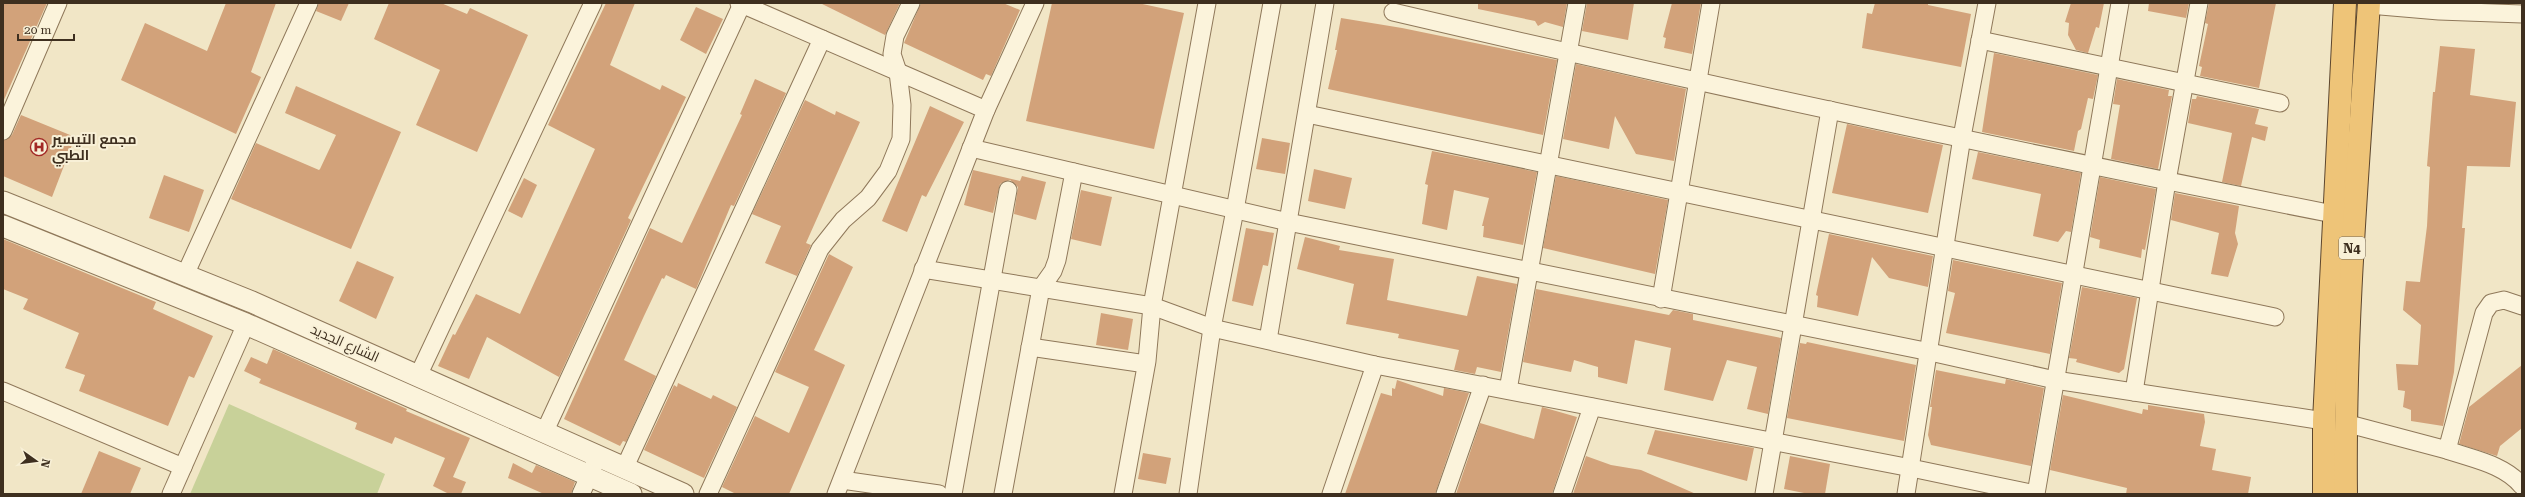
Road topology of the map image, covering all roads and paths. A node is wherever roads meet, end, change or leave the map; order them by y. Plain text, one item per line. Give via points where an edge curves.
1 (58, 3) edge
2 (308, 3) edge
3 (593, 3) edge
4 (911, 3) edge
5 (1035, 3) edge
6 (1207, 3) edge
7 (1272, 3) edge
8 (1325, 3) edge
9 (1577, 3) edge
10 (1711, 3) edge
11 (1986, 3) edge
12 (2120, 3) edge
13 (2199, 3) edge
14 (2345, 3) edge
15 (741, 4) edge
16 (2366, 4) edge
17 (1393, 12) dead end
18 (2522, 14) edge
19 (822, 39) junction
20 (1980, 40) junction
21 (1568, 53) junction
22 (2109, 67) junction
23 (898, 72) junction
24 (1699, 83) junction
25 (2186, 83) junction
26 (2280, 103) dead end
27 (986, 110) junction
28 (1830, 110) junction
29 (1307, 114) junction
30 (3, 131) edge
31 (1962, 137) junction
32 (971, 148) junction
33 (1547, 164) junction
34 (2092, 166) junction
35 (1074, 172) junction
36 (2167, 181) junction
37 (1008, 190) dead end
38 (1680, 193) junction
39 (1174, 195) junction
40 (3, 202) edge
41 (1235, 210) junction
42 (2333, 214) junction
43 (1811, 220) junction
44 (1288, 222) junction
45 (3, 226) edge
46 (1945, 248) junction
47 (924, 269) junction
48 (1529, 271) junction
49 (185, 275) junction
50 (2073, 275) junction
51 (991, 280) junction
52 (1042, 288) junction
53 (2151, 291) junction
54 (1661, 299) junction
55 (1152, 306) junction
56 (2522, 306) edge
57 (2275, 317) dead end
58 (246, 324) junction
59 (1795, 325) junction
60 (1212, 328) junction
61 (1268, 340) junction
62 (1030, 347) junction
63 (1930, 352) junction
64 (1146, 364) junction
65 (1375, 365) junction
66 (418, 376) junction
67 (2055, 380) junction
68 (1483, 385) junction
69 (1508, 390) junction
70 (3, 391) edge
71 (2134, 392) junction
72 (1592, 407) junction
73 (2324, 421) junction
74 (2345, 423) junction
75 (544, 433) junction
76 (1773, 441) junction
77 (2447, 450) junction
78 (183, 467) junction
79 (624, 468) junction
80 (1911, 468) junction
81 (589, 476) edge
82 (2522, 486) edge
83 (839, 487) edge
84 (171, 494) edge
85 (631, 494) edge
86 (683, 494) edge
87 (708, 494) edge
88 (939, 494) edge
89 (953, 494) edge
90 (1003, 494) edge
91 (1123, 494) edge
92 (1188, 494) edge
93 (1331, 494) edge
94 (1445, 494) edge
95 (1562, 494) edge
96 (1764, 494) edge
97 (1906, 494) edge
98 (2036, 494) edge
99 (2324, 494) edge
100 (2346, 494) edge

1 - 30 street
2 - 49 street
3 - 66 street
4 - 23 street via 895,36 892,54
5 - 27 street
6 - 39 street
7 - 41 street
8 - 29 street
9 - 21 street
10 - 24 street
11 - 20 street
12 - 22 street
13 - 25 street
14 - 42 highway, N4
15 - 19 street
15 - 75 street
16 - 18 street via 2439,11
16 - 74 highway, N4 via 2354,202
17 - 21 street
19 - 23 street
19 - 79 street
20 - 22 street
20 - 31 street
21 - 24 street
21 - 33 street
22 - 25 street
22 - 34 street
23 - 27 street
23 - 87 street via 902,105 901,138 888,171 868,198 843,220 820,249
24 - 28 street
24 - 38 street
25 - 26 street
25 - 36 street
27 - 32 street
28 - 31 street
28 - 43 street
29 - 33 street
29 - 44 street
31 - 34 street
31 - 46 street
32 - 35 street
32 - 47 street
33 - 38 street
33 - 48 street
34 - 36 street
34 - 50 street
35 - 39 street
35 - 52 street via 1057,260
36 - 42 street
36 - 53 street
37 - 51 street
38 - 43 street
38 - 54 street
39 - 41 street
39 - 55 street
40 - 49 street, الشارع الجديد
41 - 44 street
41 - 60 street
42 - 73 highway, N4
43 - 46 street
43 - 59 street
44 - 48 street
44 - 61 street
45 - 58 street, الشارع الجديد
46 - 50 street
46 - 63 street
47 - 51 street
47 - 83 street
48 - 54 street
48 - 69 street
49 - 66 street, الشارع الجديد
50 - 53 street
50 - 67 street
51 - 52 street
51 - 89 street
52 - 55 street
52 - 62 street
53 - 57 street
53 - 71 street
54 - 59 street
55 - 60 street
55 - 64 street
56 - 77 street via 2504,300 2491,303 2484,313
58 - 78 street
58 - 81 street, الشارع الجديد
59 - 63 street
59 - 76 street
60 - 61 street
60 - 92 street
61 - 65 street
62 - 64 street
62 - 90 street
63 - 67 street
63 - 80 street
64 - 91 street
65 - 68 street
65 - 93 street
66 - 75 street, الشارع الجديد
67 - 71 street
67 - 98 street
68 - 69 street
68 - 94 street
69 - 72 street
70 - 78 street
71 - 73 street
72 - 76 street
72 - 95 street
73 - 74 highway
73 - 99 highway, N4
74 - 77 street
74 - 100 highway, N4
75 - 81 street, الشارع الجديد
76 - 80 street
76 - 96 street
77 - 82 street via 2500,468
78 - 84 street
79 - 81 street, الشارع الجديد
79 - 86 street, الشارع الجديد
80 - 97 street
80 - 98 street
81 - 85 street, الشارع الجديد
83 - 88 street

